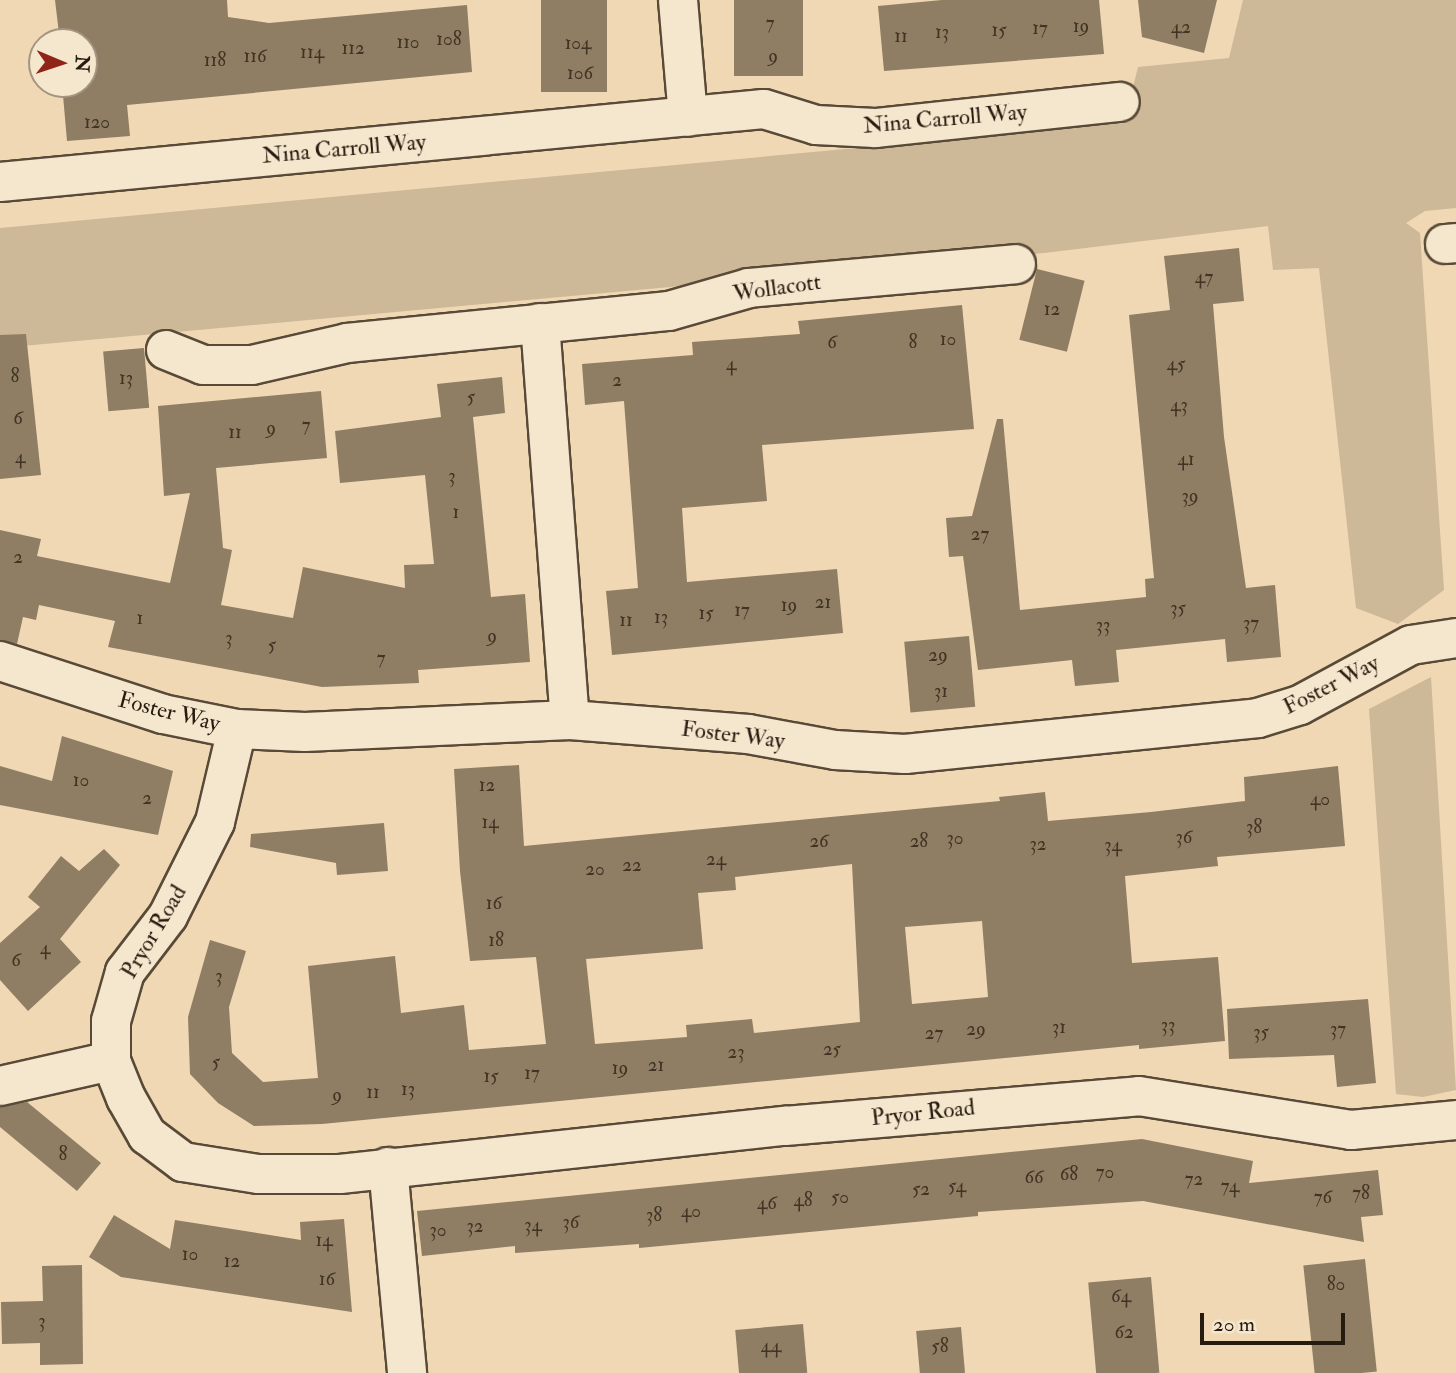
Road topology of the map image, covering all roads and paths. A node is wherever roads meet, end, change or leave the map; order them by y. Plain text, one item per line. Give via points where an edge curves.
1 (678, 0) edge
2 (1120, 102) dead end
3 (688, 117) junction
4 (0, 173) edge
5 (0, 182) edge
6 (1016, 264) dead end
7 (540, 323) junction
8 (166, 350) dead end
9 (1456, 638) edge
10 (0, 661) edge
11 (570, 720) junction
12 (237, 729) junction
13 (111, 1061) junction
14 (0, 1086) edge
15 (1456, 1120) edge
16 (388, 1167) junction
17 (407, 1373) edge

1 - 3 street
2 - 3 street, Nina Carroll Way via 876,128 816,125 764,109
3 - 5 street, Nina Carroll Way
4 - 5 street, Nina Carroll Way
6 - 7 street, Wollacott via 750,288 669,311
7 - 8 street, Wollacott via 347,343 252,365 203,365
7 - 11 street
9 - 11 street, Foster Way via 1411,645 1300,705 1258,718 905,754 835,750 748,734
10 - 12 street, Foster Way via 163,714
11 - 12 street, Foster Way via 305,733
12 - 13 street, Pryor Road via 215,822 168,916 125,972 111,1021
13 - 14 street
13 - 16 street, Pryor Road via 147,1135 183,1162 258,1174
15 - 16 street, Pryor Road via 1351,1130 1139,1096 1112,1097
16 - 17 street

